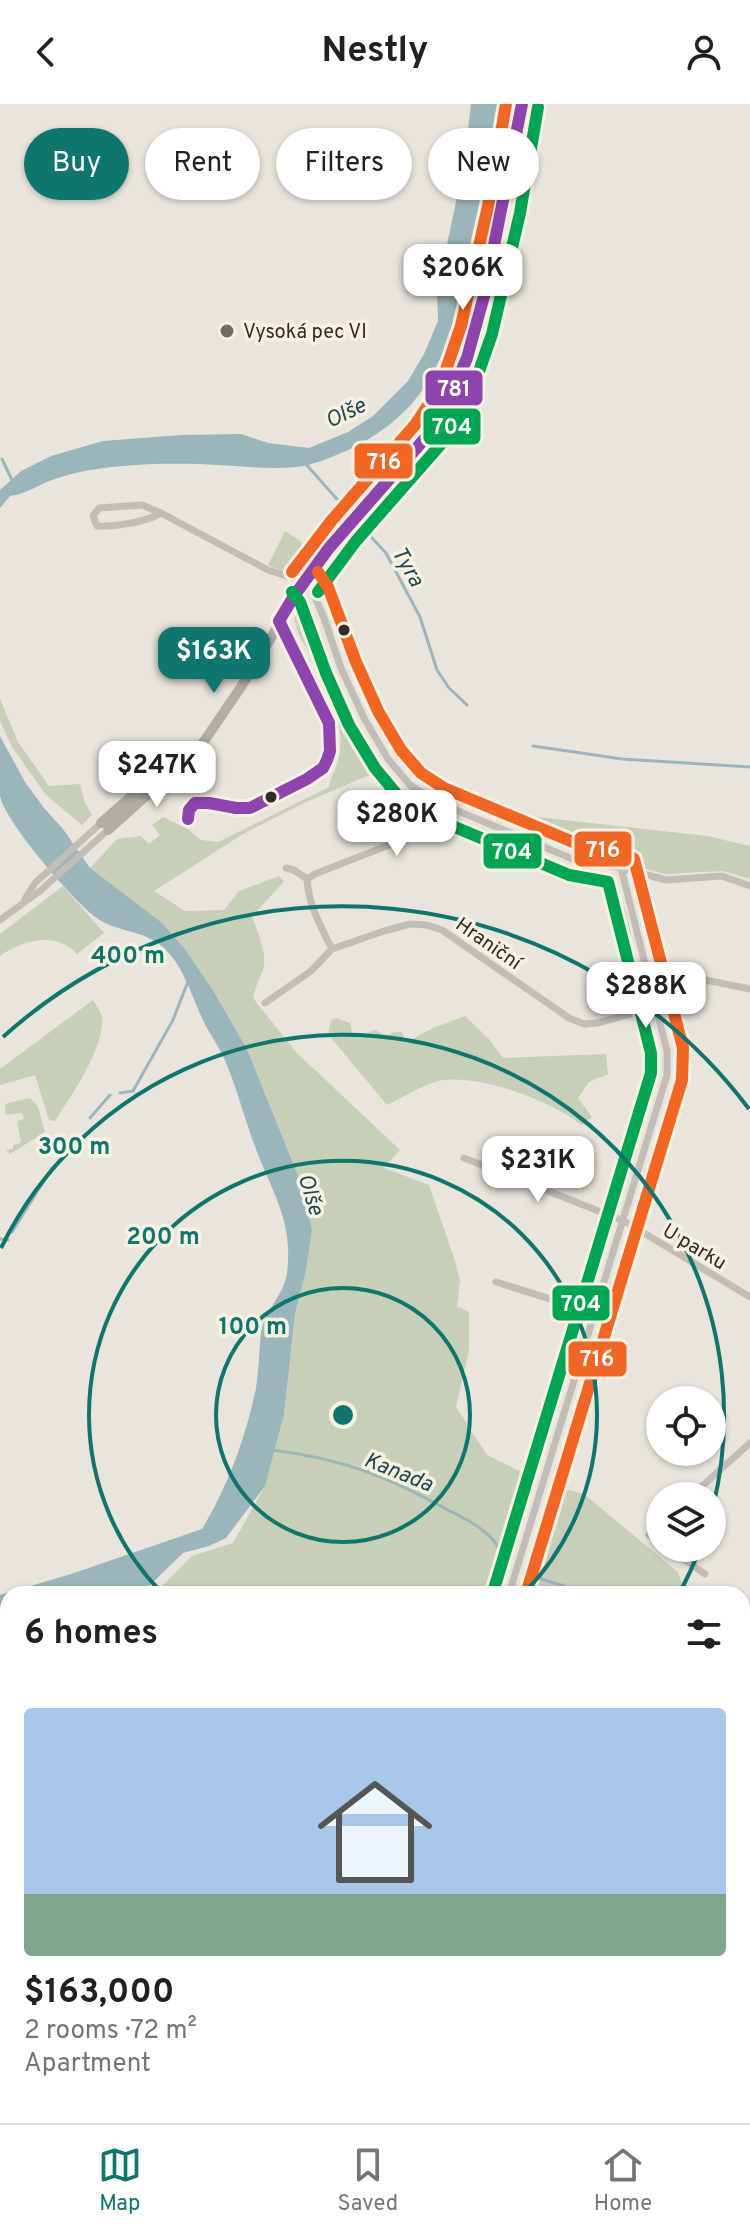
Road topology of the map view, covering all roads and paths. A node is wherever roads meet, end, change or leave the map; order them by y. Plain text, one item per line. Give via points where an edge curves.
1 (522, 104) edge
2 (161, 513) junction
3 (305, 582) junction
4 (437, 802) junction
5 (105, 827) junction
6 (286, 868) dead end
7 (621, 868) junction
8 (307, 879) junction
9 (750, 886) edge
10 (24, 901) junction
11 (0, 920) edge
12 (332, 949) junction
13 (647, 968) junction
14 (750, 989) edge
15 (265, 1003) dead end
16 (657, 1007) junction
17 (464, 1158) dead end
18 (624, 1221) junction
19 (496, 1282) dead end
20 (750, 1297) edge
21 (595, 1313) junction
22 (750, 1443) edge
23 (707, 1482) edge
24 (688, 1562) edge
25 (705, 1574) dead end
26 (511, 1586) edge

1 - 3 street via 504,209 462,374 428,435
2 - 2 street via 142,505 99,508 93,516 97,526 106,527
2 - 3 street via 268,570
3 - 4 street via 364,718 388,759 410,785
3 - 5 street via 198,750
4 - 7 street via 575,860
4 - 8 street via 434,821 417,834
5 - 10 street
5 - 10 street via 35,883
6 - 8 street
7 - 9 street via 666,880 722,876
7 - 13 street
8 - 12 street
10 - 11 street
12 - 15 street, Hraniční
12 - 16 street, Hraniční via 410,924 427,925 584,1024
13 - 14 street
13 - 16 street
16 - 18 street via 667,1075
17 - 18 street, U parku
18 - 20 street, U parku
18 - 21 street
19 - 21 street
21 - 26 street
22 - 23 street
24 - 25 street

